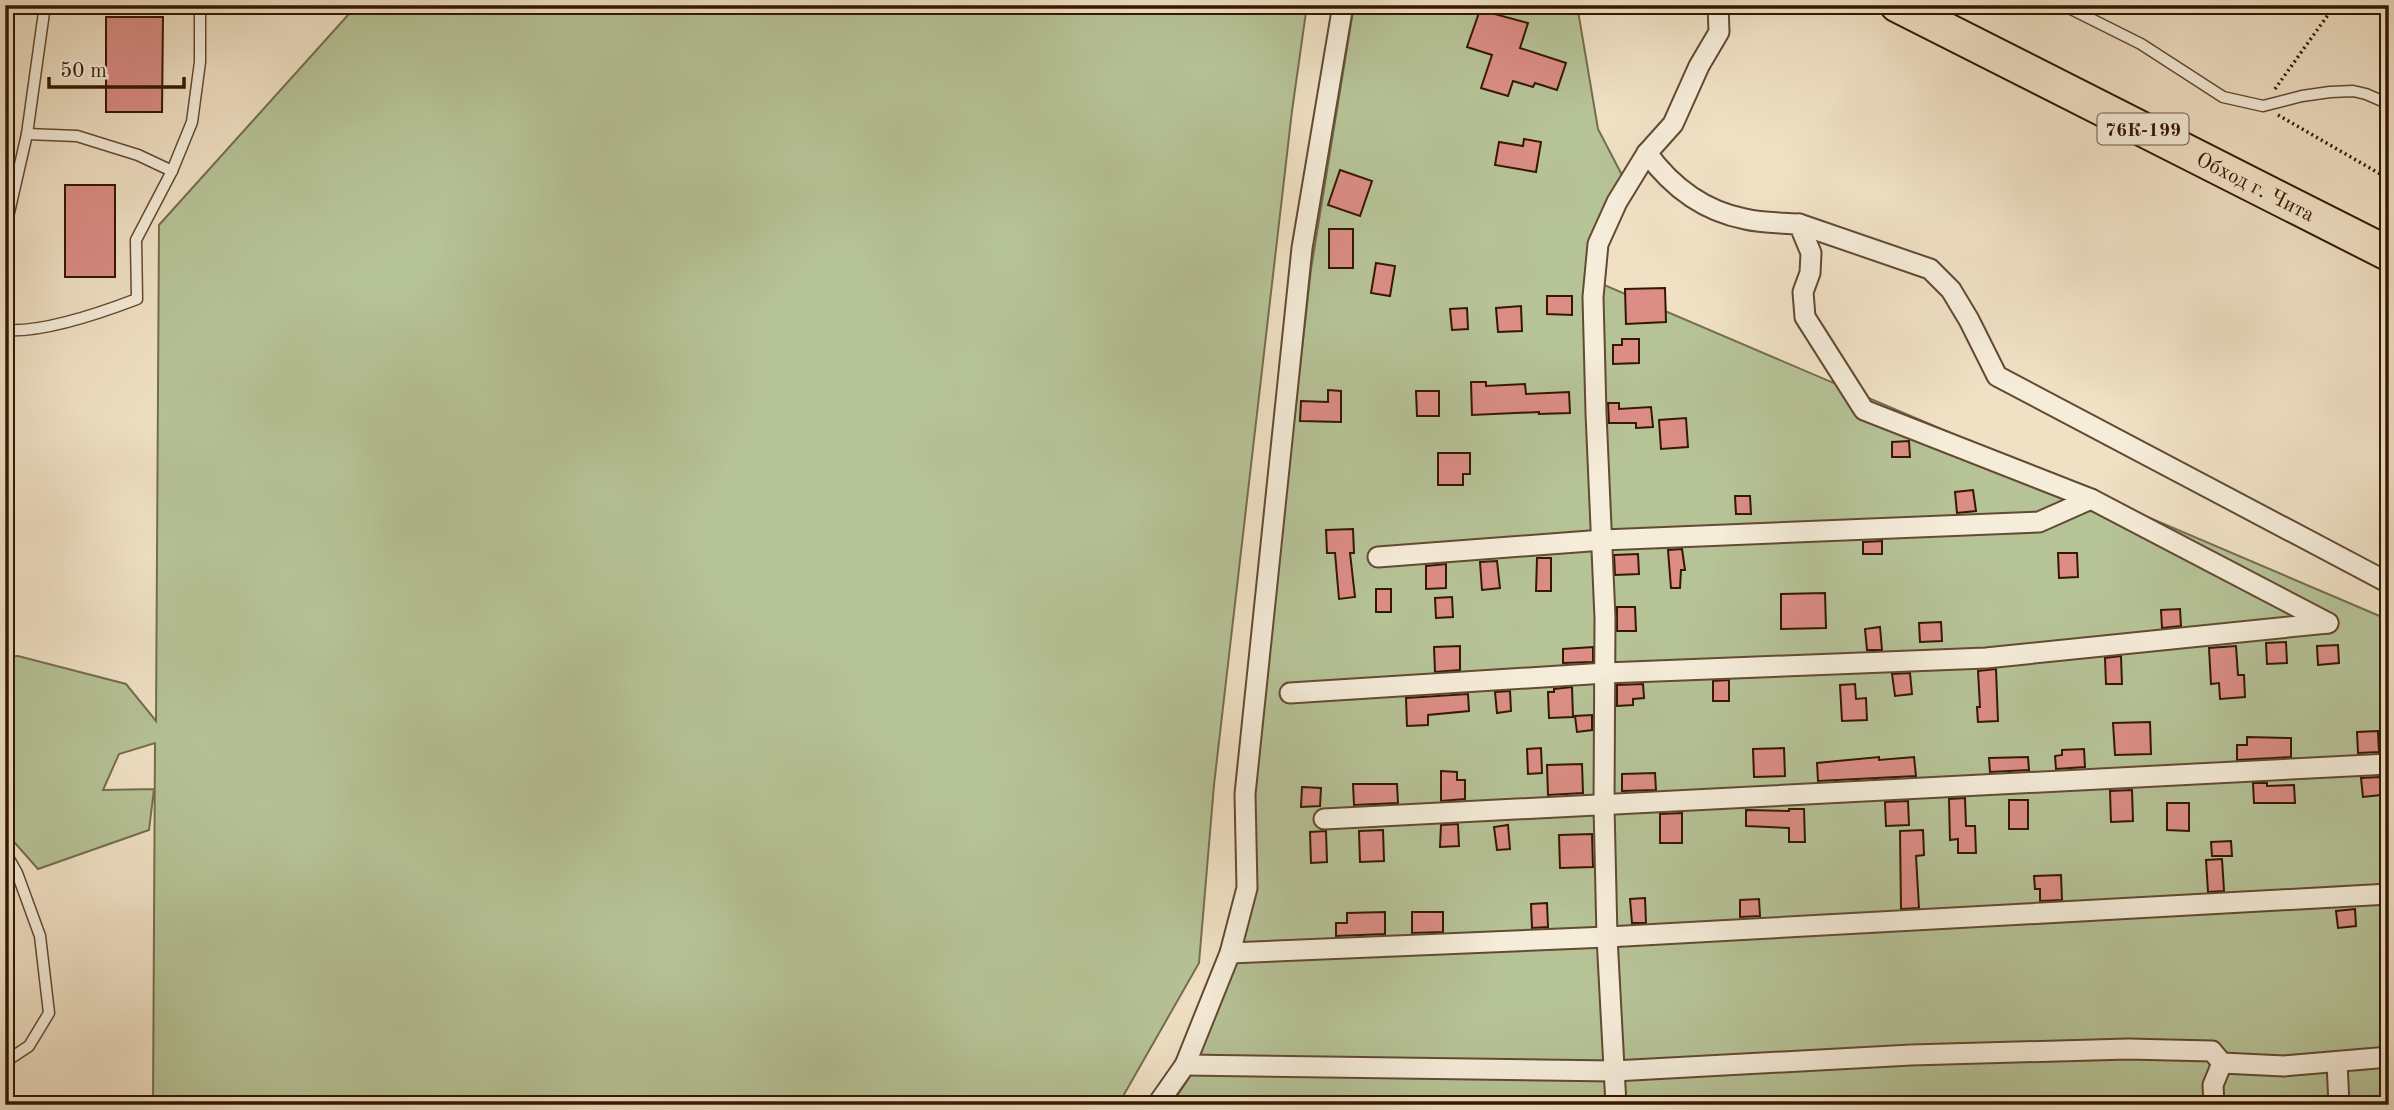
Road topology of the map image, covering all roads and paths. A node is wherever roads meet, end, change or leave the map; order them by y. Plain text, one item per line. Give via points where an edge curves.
1 (45, 5) edge
2 (200, 5) edge
3 (1343, 5) edge
4 (1718, 5) edge
5 (1897, 5) edge
6 (2063, 5) edge
7 (2335, 5) edge
8 (2389, 104) edge
9 (2263, 106) junction
10 (27, 134) junction
11 (1647, 153) junction
12 (172, 171) junction
13 (2389, 178) edge
14 (1799, 224) junction
15 (5, 230) edge
16 (2389, 254) edge
17 (5, 330) edge
18 (2091, 499) junction
19 (1602, 540) junction
20 (1378, 557) dead end
21 (2389, 583) edge
22 (1606, 673) junction
23 (1290, 692) dead end
24 (2389, 764) edge
25 (1604, 806) junction
26 (1324, 819) dead end
27 (5, 852) edge
28 (2389, 894) edge
29 (1607, 937) junction
30 (1230, 953) junction
31 (2389, 1057) edge
32 (5, 1062) edge
33 (2337, 1062) junction
34 (2222, 1063) junction
35 (1185, 1065) junction
36 (1614, 1071) junction
37 (1157, 1105) edge
38 (1616, 1105) edge
39 (2214, 1105) edge
40 (2339, 1105) edge

1 - 10 lane
2 - 12 lane via 200,62 192,122
3 - 30 street via 1302,248 1245,794 1247,888
4 - 11 street via 1719,32 1673,124
5 - 16 highway, Обход г. Чита / 76К-199
6 - 9 lane via 2141,44 2223,97
7 - 9 path
8 - 9 lane via 2367,94 2341,91
9 - 13 path
10 - 12 lane via 76,136
10 - 15 lane
11 - 14 street via 1675,186 1708,206 1744,219
11 - 19 street via 1598,244 1593,310
12 - 17 lane via 136,240 137,299 104,312
14 - 18 street via 1811,253 1803,292 1805,317 1864,410
14 - 21 street via 1930,269 1951,290 1997,376
18 - 19 street via 2039,522
18 - 22 street via 2328,623 1986,658
19 - 20 street
19 - 22 street
22 - 23 street
22 - 25 street
24 - 25 street
25 - 26 street
25 - 29 street
27 - 32 lane via 40,936 49,1013 29,1046
28 - 29 street
29 - 30 street
29 - 36 street
30 - 35 street
31 - 33 street
33 - 34 street via 2284,1066
33 - 40 street
34 - 36 street via 2211,1051 2128,1049
34 - 39 street via 2213,1085
35 - 36 street
35 - 37 street
36 - 38 street

